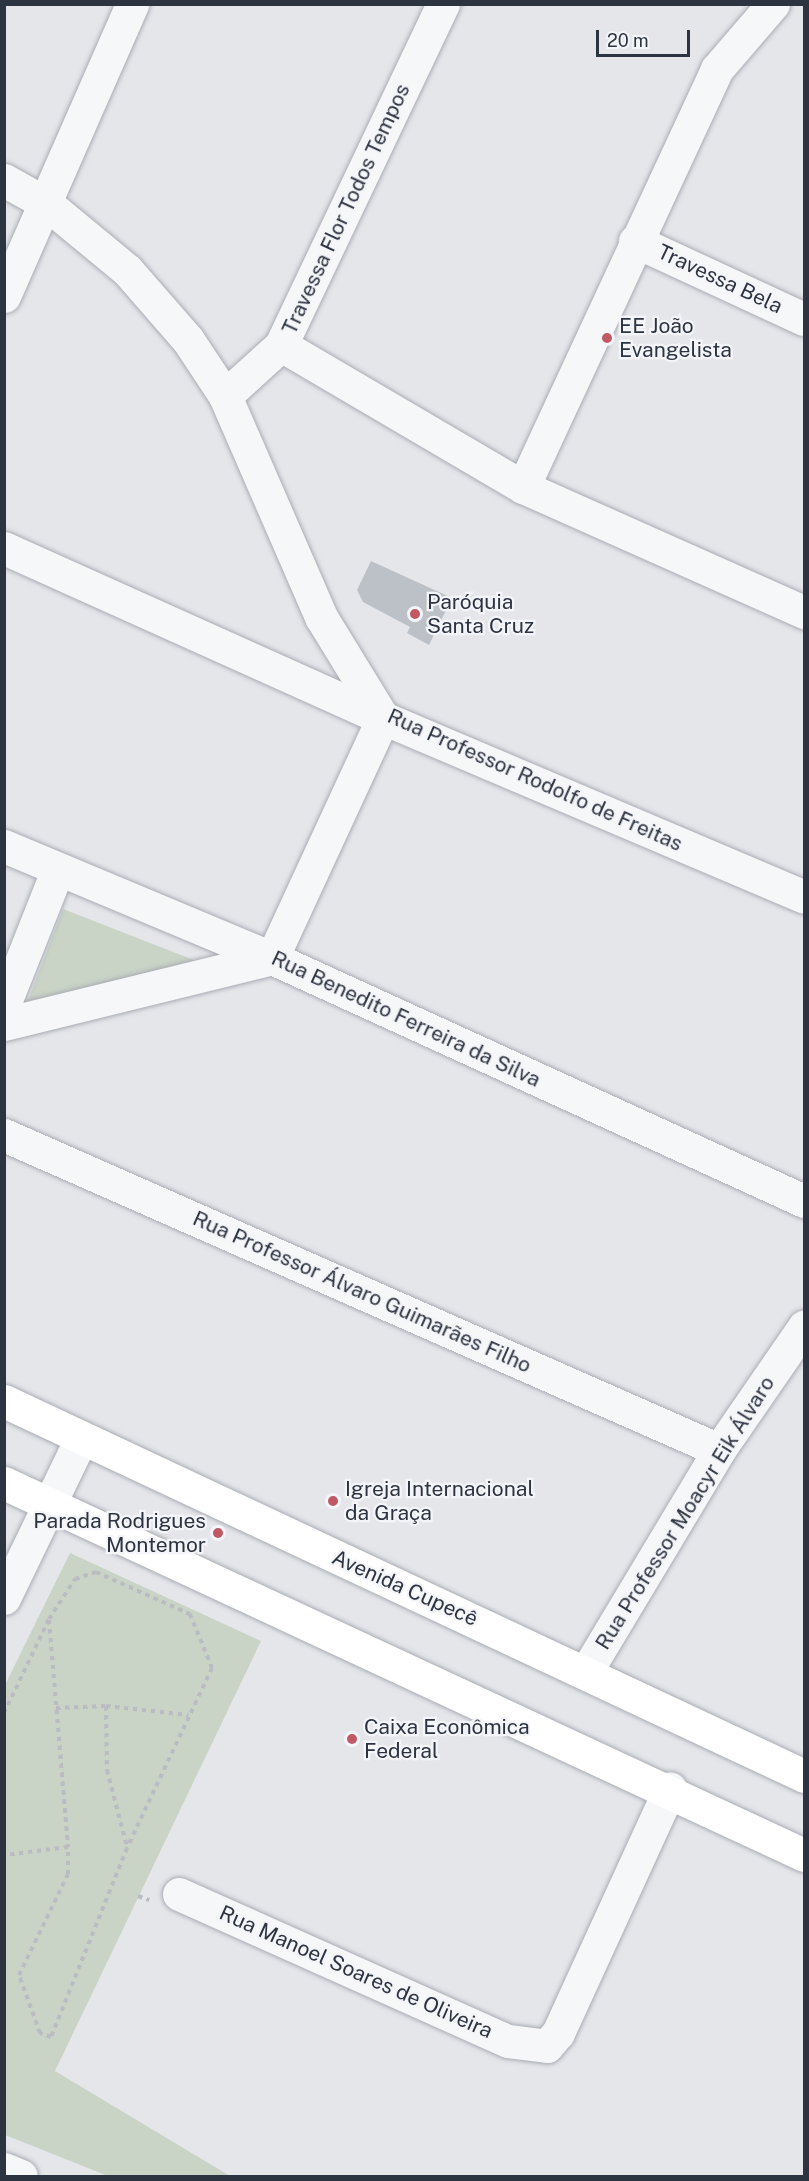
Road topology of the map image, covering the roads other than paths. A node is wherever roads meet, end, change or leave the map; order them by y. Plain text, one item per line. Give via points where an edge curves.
1 (132, 4) edge
2 (442, 4) edge
3 (773, 4) edge
4 (4, 180) edge
5 (47, 204) junction
6 (635, 241) junction
7 (4, 296) edge
8 (804, 319) edge
9 (281, 345) junction
10 (225, 396) junction
11 (523, 487) junction
12 (4, 548) edge
13 (804, 612) edge
14 (383, 718) junction
15 (4, 846) edge
16 (57, 871) junction
17 (804, 897) edge
18 (272, 958) junction
19 (4, 1005) edge
20 (4, 1024) edge
21 (4, 1135) edge
22 (804, 1201) edge
23 (804, 1327) edge
24 (4, 1401) edge
25 (81, 1439) junction
26 (719, 1450) junction
27 (4, 1483) edge
28 (48, 1503) junction
29 (4, 1598) edge
30 (587, 1670) junction
31 (804, 1776) edge
32 (670, 1788) junction
33 (804, 1855) edge
34 (179, 1894) dead end
35 (4, 2169) edge
36 (21, 2176) edge

1 - 5 street
2 - 9 street, Travessa Flor Todos Tempos
3 - 6 street via 717,69
4 - 5 street, Rua Professor Rodolfo de Freitas
5 - 7 street
5 - 10 street, Rua Professor Rodolfo de Freitas via 128,270 188,339
6 - 8 street, Travessa Bela
6 - 11 street
9 - 10 street, Travessa Flor Todos Tempos
9 - 11 street
10 - 14 street, Rua Professor Rodolfo de Freitas via 321,617
11 - 13 street
12 - 14 street
14 - 17 street, Rua Professor Rodolfo de Freitas
14 - 18 street
15 - 16 street, Rua Benedito Ferreira da Silva
16 - 18 street, Rua Benedito Ferreira da Silva
16 - 19 street
18 - 20 street
18 - 22 street, Rua Benedito Ferreira da Silva
21 - 26 street, Rua Professor Álvaro Guimarães Filho
23 - 26 street, Rua Professor Moacyr Eik Álvaro
24 - 25 main road, Avenida Cupecê
25 - 28 street
25 - 30 main road, Avenida Cupecê
26 - 30 street, Rua Professor Moacyr Eik Álvaro
27 - 28 main road
28 - 29 street
28 - 32 main road
30 - 31 main road, Avenida Cupecê
32 - 33 main road
32 - 34 street, Rua Manoel Soares de Oliveira via 558,2032 547,2046 508,2041
35 - 36 street

